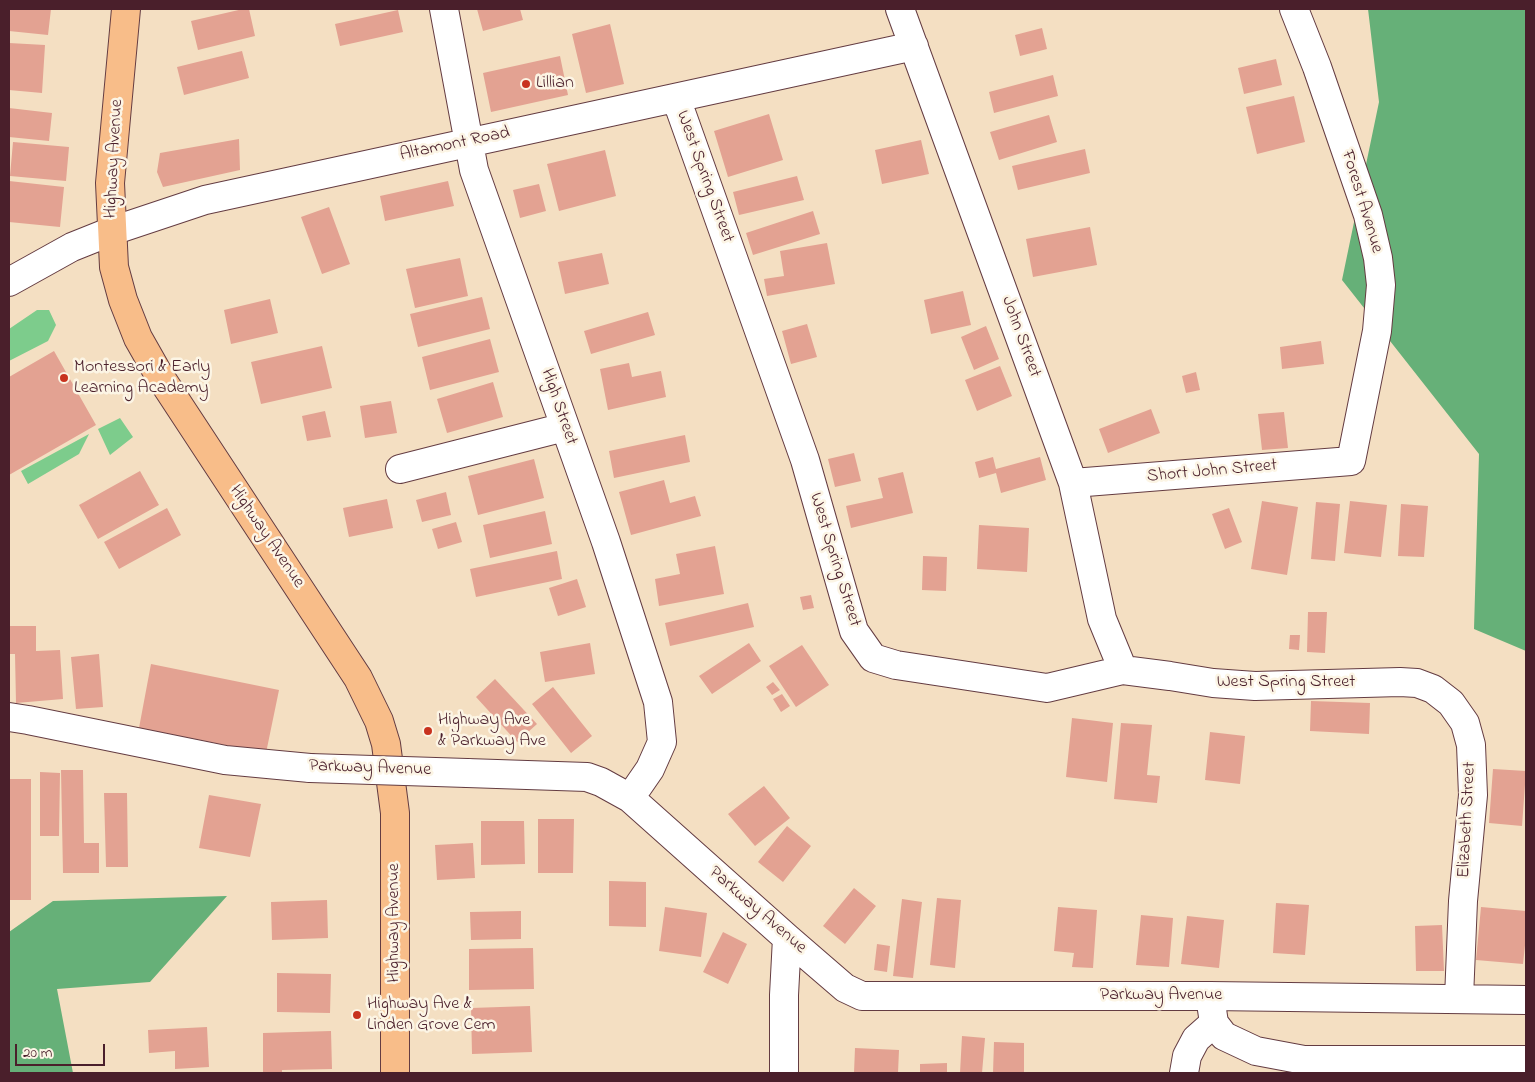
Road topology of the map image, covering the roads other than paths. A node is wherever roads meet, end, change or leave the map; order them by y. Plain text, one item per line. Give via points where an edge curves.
1 (126, 9) edge
2 (444, 9) edge
3 (900, 9) edge
4 (1294, 9) edge
5 (914, 46) junction
6 (676, 98) junction
7 (470, 142) junction
8 (112, 231) junction
9 (9, 282) edge
10 (565, 426) junction
11 (1351, 461) joint
12 (400, 469) dead end
13 (1073, 484) junction
14 (1123, 670) junction
15 (1400, 682) joint
16 (9, 717) edge
17 (630, 798) junction
18 (787, 938) junction
19 (1210, 996) junction
20 (1459, 998) junction
21 (1526, 1000) edge
22 (1214, 1023) junction
23 (1526, 1060) edge
24 (395, 1073) edge
25 (784, 1073) edge
26 (1184, 1073) edge

1 - 8 main road, Highway Avenue via 110,183
2 - 7 street, High Street
3 - 5 street, John Street
4 - 11 street, Forest Avenue via 1368,215 1378,258 1381,285 1377,330
5 - 6 street, Altamont Road
5 - 13 street, John Street
6 - 7 street, Altamont Road
6 - 14 street, West Spring Street via 805,460 854,631 874,658 896,665 1046,688
7 - 8 street, Altamont Road via 205,200
7 - 10 street, High Street via 474,170
8 - 9 street, Altamont Road via 72,247
8 - 24 main road, Highway Avenue via 116,275 138,338 163,382 358,678 379,721 386,744 395,813
10 - 12 street
10 - 17 street, High Street via 658,702 662,742 650,769
11 - 13 street, Short John Street
13 - 14 street, John Street via 1102,619
14 - 15 street, West Spring Street via 1255,686
15 - 20 street, Elizabeth Street via 1417,683 1433,689 1451,703 1465,723 1471,746 1473,795 1463,901
16 - 17 street, Parkway Avenue, bridge via 225,760 310,768 587,777
17 - 18 street, Parkway Avenue
18 - 19 street, Parkway Avenue via 845,988 862,996
18 - 25 street
19 - 20 street, Parkway Avenue
19 - 22 street
20 - 21 street, Parkway Avenue
22 - 23 street via 1224,1036 1256,1051 1304,1060
22 - 26 street via 1196,1039 1187,1056

